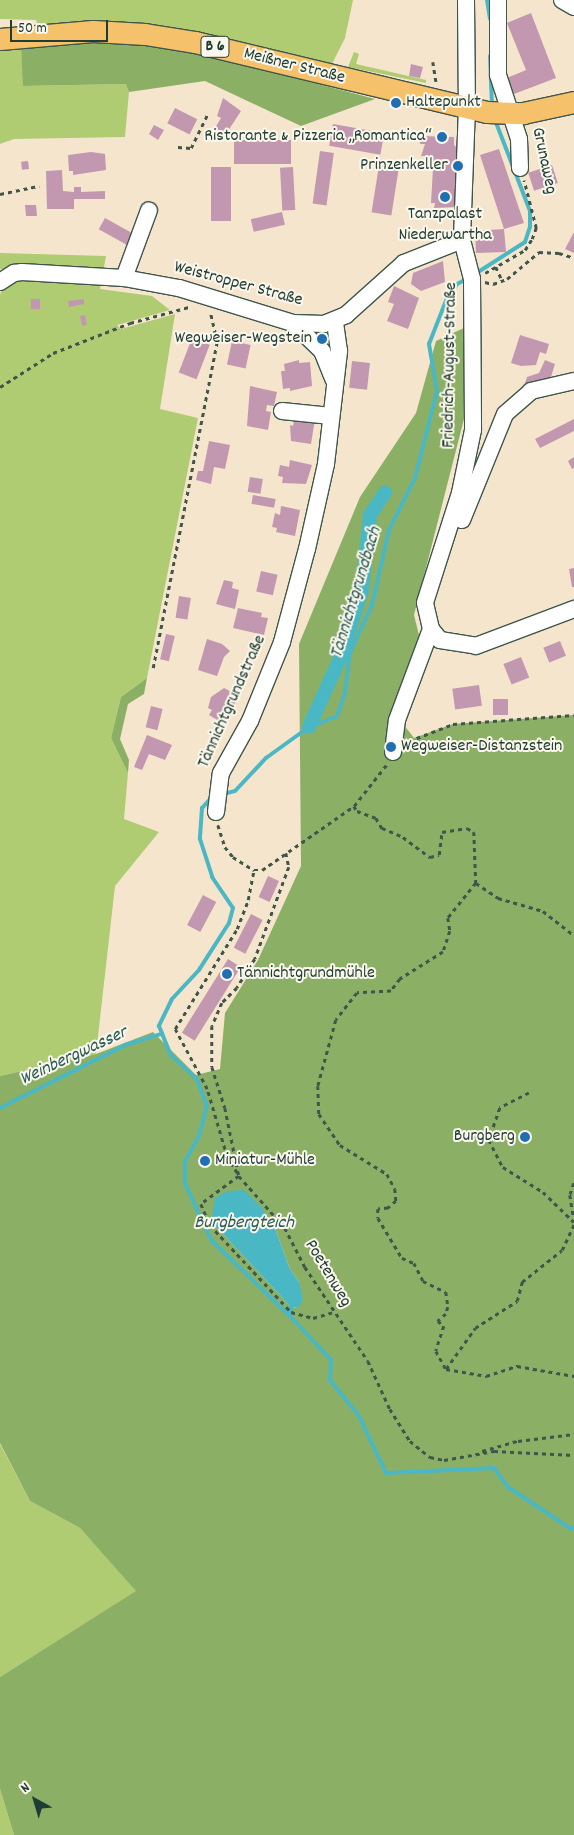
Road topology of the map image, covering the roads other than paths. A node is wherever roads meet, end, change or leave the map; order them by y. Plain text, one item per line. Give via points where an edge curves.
1 (466, 0) edge
2 (498, 0) edge
3 (0, 39) edge
4 (574, 102) edge
5 (564, 110) edge
6 (491, 112) junction
7 (520, 168) road end
8 (150, 210) dead end
9 (462, 240) junction
10 (124, 278) junction
11 (0, 282) edge
12 (335, 322) junction
13 (293, 324) junction
14 (334, 380) junction
15 (574, 381) edge
16 (282, 411) dead end
17 (331, 416) junction
18 (430, 584) junction
19 (574, 609) edge
20 (431, 629) junction
21 (394, 752) road end
22 (216, 812) road end

1 - 6 street
2 - 6 street, Grunaweg via 498,75
3 - 6 main road, Meißner Straße / B 6 via 93,31 145,34 195,42
4 - 5 main road, B 6
5 - 6 main road, Meißner Straße / B 6
6 - 7 street, Grunaweg via 518,139
6 - 9 street
8 - 10 street
9 - 12 street via 404,264 359,306
9 - 18 street, Friedrich-August-Straße via 472,273 473,430 470,457
10 - 11 street, Weistropper Straße via 22,272
10 - 13 street, Weistropper Straße via 180,288
12 - 13 street, Weistropper Straße
12 - 14 street, Tännichtgrundstraße via 339,351
13 - 14 street via 322,352
14 - 17 street, Tännichtgrundstraße
15 - 18 street via 531,391 506,414 446,564
16 - 17 street
17 - 22 street, Tännichtgrundstraße via 324,474 282,642 250,721 220,773
18 - 20 street, Friedrich-August-Straße via 425,603
19 - 20 street via 476,646 440,640
20 - 21 street via 397,720

